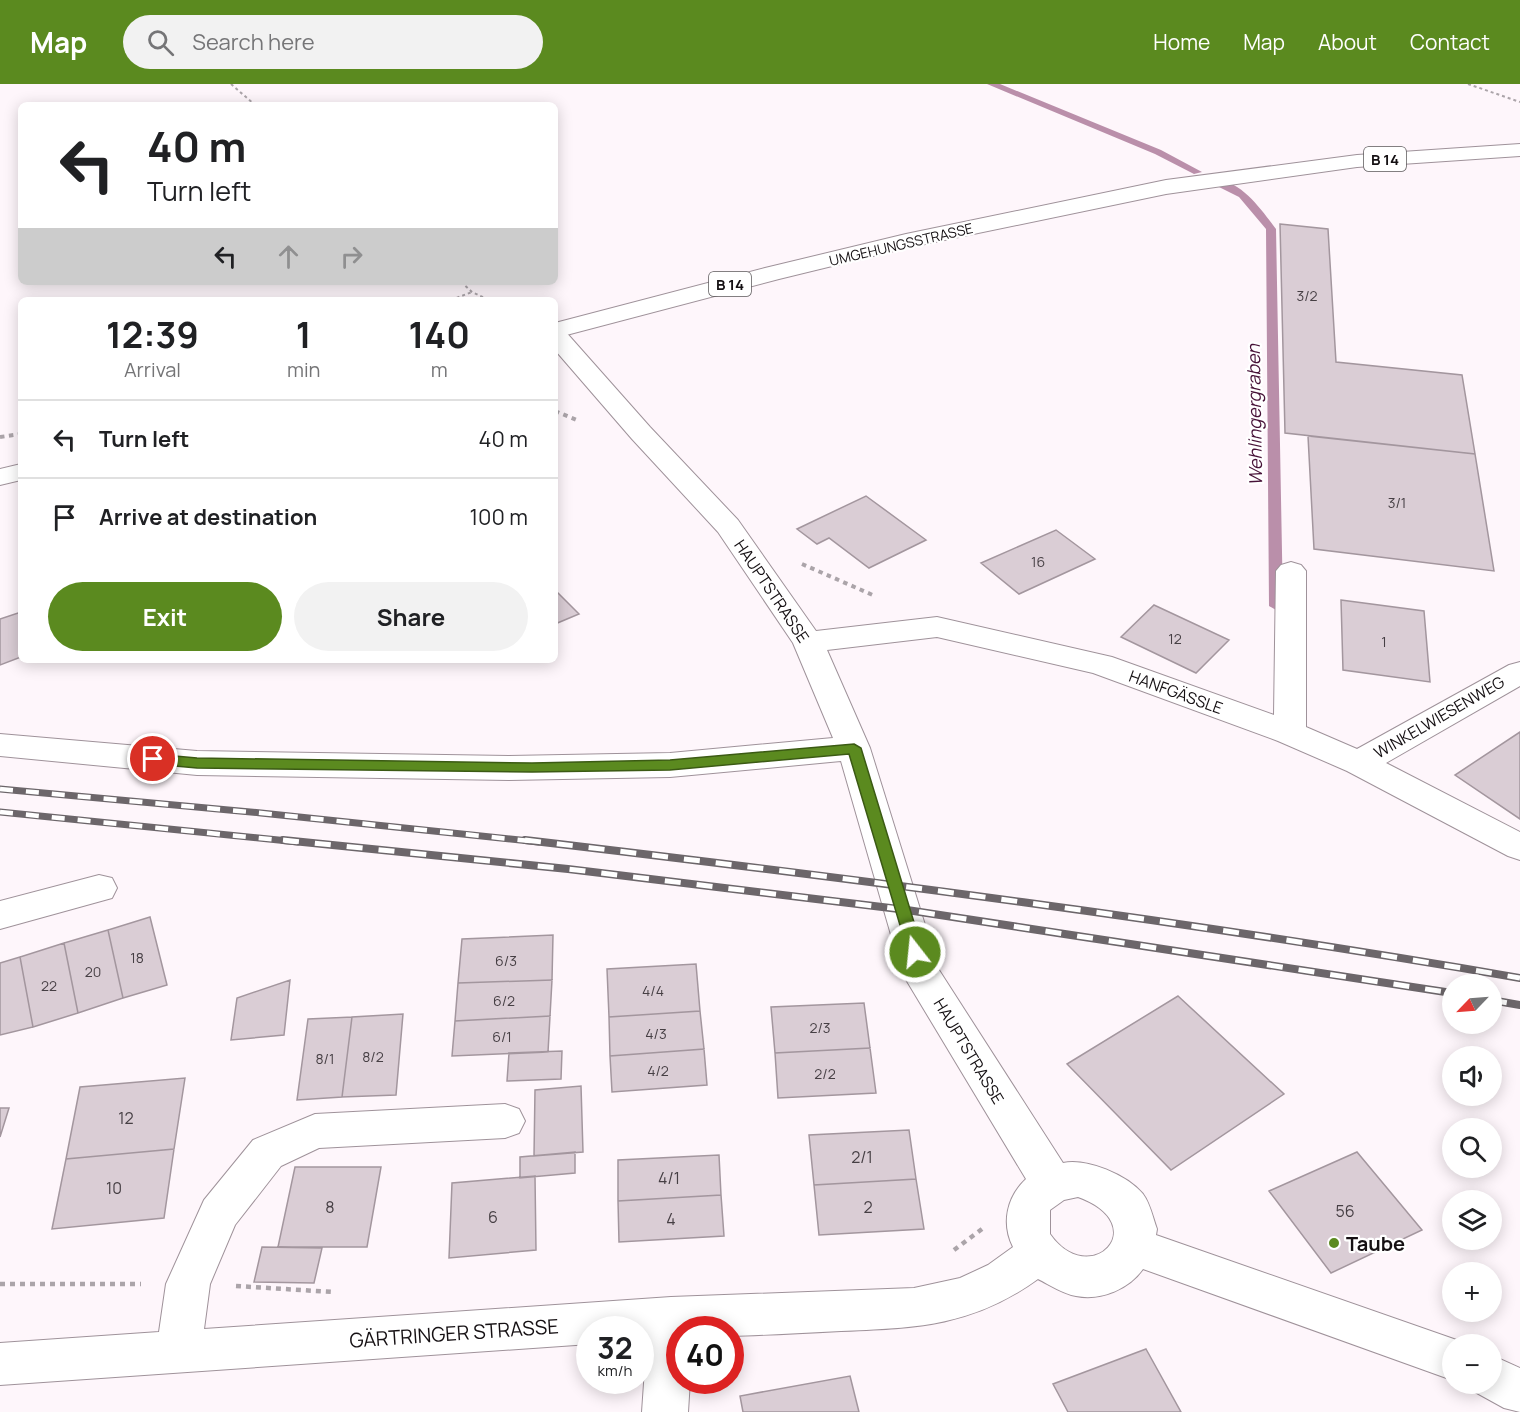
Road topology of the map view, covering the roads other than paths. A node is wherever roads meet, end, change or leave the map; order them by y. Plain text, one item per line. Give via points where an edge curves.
1 (1520, 150) edge
2 (558, 332) edge
3 (558, 336) edge
4 (18, 473) edge
5 (0, 477) edge
6 (1291, 571) dead end
7 (808, 642) junction
8 (1520, 672) edge
9 (1290, 733) junction
10 (0, 746) edge
11 (854, 748) junction
12 (1359, 763) junction
13 (1520, 847) edge
14 (99, 888) dead end
15 (0, 915) edge
16 (505, 1121) dead end
17 (1053, 1184) junction
18 (1135, 1247) junction
19 (1039, 1253) junction
20 (720, 1316) edge
21 (666, 1318) edge
22 (178, 1352) junction
23 (1442, 1355) edge
24 (0, 1364) edge
25 (1502, 1383) edge
26 (1520, 1392) edge
27 (666, 1394) edge
28 (665, 1412) edge

1 - 2 street, UMGEHUNGSSTRASSE / B 14 via 1357,161 1166,187 906,241
3 - 7 street, HAUPTSTRASSE via 728,526
4 - 5 street
6 - 9 street
7 - 9 street, HANFGÄSSLE via 937,627 1101,664
7 - 11 street, HAUPTSTRASSE
8 - 12 street, WINKELWIESENWEG
9 - 12 street, HANFGÄSSLE
10 - 11 street via 197,763 509,768 670,765
11 - 17 street, HAUPTSTRASSE via 921,973
12 - 13 street, HANFGÄSSLE
14 - 15 street
16 - 22 street via 315,1131 267,1153 219,1213 188,1284
17 - 18 street via 1078,1179 1110,1190 1132,1216 1137,1231
17 - 19 street via 1034,1197 1028,1210 1027,1227
18 - 19 street via 1127,1261 1114,1271 1096,1276 1058,1270
18 - 23 street
19 - 20 street, GÄRTRINGER STRASSE via 1003,1279 965,1297 914,1308
21 - 22 street, GÄRTRINGER STRASSE
22 - 24 street, GÄRTRINGER STRASSE
25 - 26 street
27 - 28 street

